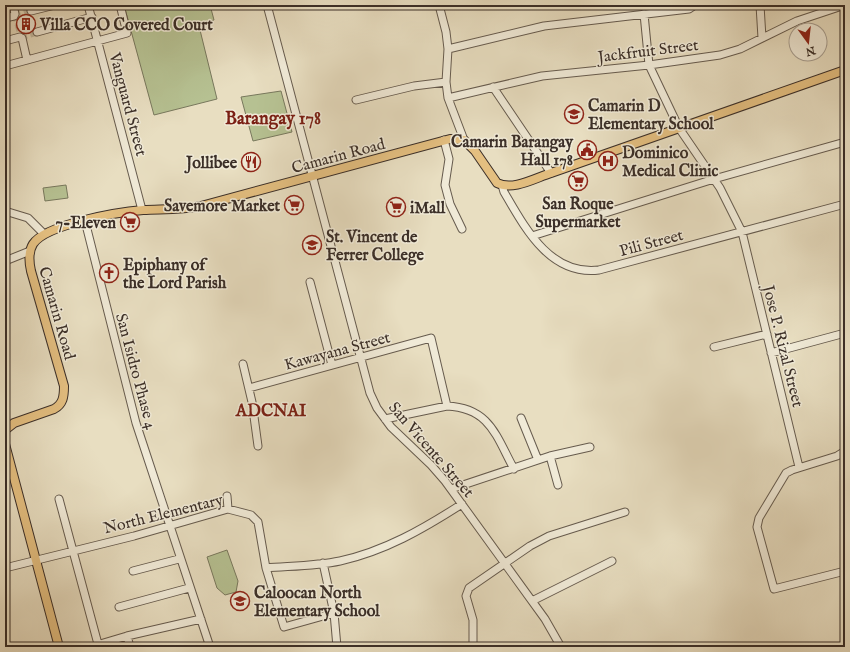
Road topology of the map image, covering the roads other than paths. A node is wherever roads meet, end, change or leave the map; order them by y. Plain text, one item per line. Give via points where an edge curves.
1 (13, 5) edge
2 (55, 5) edge
3 (88, 5) edge
4 (120, 5) edge
5 (267, 5) edge
6 (439, 5) edge
7 (695, 5) edge
8 (760, 5) edge
9 (817, 5) edge
10 (845, 6) edge
11 (31, 11) tunnel mouth
12 (820, 13) junction
13 (644, 14) junction
14 (92, 17) junction
15 (5, 18) edge
16 (37, 32) tunnel mouth
17 (762, 38) junction
18 (5, 41) edge
19 (98, 41) junction
20 (448, 49) junction
21 (27, 60) junction
22 (648, 65) junction
23 (5, 66) edge
24 (845, 70) edge
25 (446, 82) junction
26 (493, 87) junction
27 (448, 98) junction
28 (356, 100) dead end
29 (679, 128) junction
30 (444, 140) junction
31 (464, 140) junction
32 (845, 142) edge
33 (551, 173) junction
34 (313, 176) junction
35 (714, 179) junction
36 (502, 185) junction
37 (845, 204) edge
38 (142, 210) junction
39 (5, 211) edge
40 (85, 221) junction
41 (462, 229) dead end
42 (742, 232) junction
43 (44, 234) junction
44 (532, 236) junction
45 (30, 251) junction
46 (5, 261) edge
47 (310, 282) dead end
48 (845, 333) edge
49 (767, 334) junction
50 (714, 347) dead end
51 (771, 353) junction
52 (360, 358) junction
53 (244, 364) dead end
54 (332, 365) junction
55 (249, 388) junction
56 (448, 406) junction
57 (521, 418) dead end
58 (385, 420) junction
59 (5, 430) edge
60 (5, 444) edge
61 (258, 446) dead end
62 (590, 447) dead end
63 (845, 451) edge
64 (550, 456) junction
65 (538, 460) junction
66 (799, 467) junction
67 (514, 469) junction
68 (558, 485) dead end
69 (451, 489) junction
70 (227, 496) dead end
71 (59, 499) dead end
72 (462, 504) junction
73 (228, 509) junction
74 (625, 512) dead end
75 (169, 526) junction
76 (72, 550) junction
77 (179, 559) junction
78 (37, 560) junction
79 (612, 561) dead end
80 (323, 563) junction
81 (504, 564) junction
82 (5, 568) edge
83 (266, 568) junction
84 (133, 571) dead end
85 (845, 571) edge
86 (189, 588) junction
87 (532, 601) junction
88 (119, 608) dead end
89 (334, 613) junction
90 (201, 619) junction
91 (127, 636) junction
92 (98, 644) junction
93 (60, 647) edge
94 (90, 647) edge
95 (130, 647) edge
96 (210, 647) edge
97 (338, 647) edge
98 (473, 647) edge
99 (561, 647) edge

1 - 15 street via 15,15
2 - 11 street
3 - 14 street, Vanguard Street
4 - 19 street via 127,33
5 - 34 street, San Vicente Street
6 - 20 street
7 - 13 street via 689,9
8 - 17 street
9 - 12 street
10 - 12 street, Jackfruit Street
12 - 17 street, Jackfruit Street
13 - 20 street via 544,26
13 - 22 street
14 - 16 street
14 - 19 street, Vanguard Street
17 - 22 street, Jackfruit Street via 730,52
18 - 21 street via 21,38
19 - 21 street
19 - 38 street, Vanguard Street
20 - 25 street
21 - 23 street
22 - 26 street, Jackfruit Street via 542,76
22 - 29 street, Jose P. Rizal Street
24 - 29 main road
25 - 27 street
25 - 28 street via 414,86
26 - 27 street, Jackfruit Street
26 - 33 street
27 - 31 street
29 - 33 main road
29 - 35 street, Jose P. Rizal Street
30 - 31 main road, Camarin Road
30 - 34 main road, Camarin Road
30 - 41 street via 449,159 445,185 450,204
31 - 36 main road via 475,151 493,178
32 - 35 street
33 - 36 main road via 512,185
34 - 38 main road, Camarin Road via 189,208
34 - 52 street, San Vicente Street
35 - 42 street, Jose P. Rizal Street
35 - 44 street
36 - 44 street, Pili Street
37 - 42 street, Pili Street
38 - 40 main road, Camarin Road
39 - 43 street via 28,218
40 - 43 main road, Camarin Road via 59,227
40 - 75 street, San Isidro Phase 4 via 127,394
42 - 44 street, Pili Street via 588,272 572,269 558,262
42 - 49 street, Jose P. Rizal Street
43 - 45 main road, Camarin Road via 33,244
45 - 46 street
45 - 59 main road, Camarin Road via 31,271 57,358 64,393 61,403 54,409 14,423
47 - 54 street
48 - 51 street
49 - 50 street
49 - 51 street, Jose P. Rizal Street
51 - 66 street, Jose P. Rizal Street
52 - 54 street, Kawayana Street
52 - 56 street, Kawayana Street via 432,338
52 - 58 street, San Vicente Street via 370,393
53 - 55 street
54 - 55 street, Kawayana Street
55 - 61 street
56 - 58 street
56 - 67 street via 484,417 491,425
57 - 65 street
58 - 69 street, San Vicente Street via 431,465
60 - 78 main road
62 - 64 street
63 - 66 street via 837,456
64 - 65 street
64 - 68 street
65 - 67 street
66 - 85 street via 782,479 757,522 774,589
67 - 69 street
69 - 72 street, San Vicente Street
70 - 73 street
71 - 76 street
72 - 80 street via 401,541 352,558
72 - 81 street, San Vicente Street
73 - 75 street, North Elementary
73 - 83 street, North Elementary via 251,515 258,522
74 - 81 street via 549,536
75 - 76 street, North Elementary
75 - 77 street, San Isidro Phase 4
76 - 78 street, North Elementary
76 - 92 street
77 - 84 street
77 - 86 street, San Isidro Phase 4
78 - 82 street, North Elementary
78 - 93 main road
79 - 87 street
80 - 83 street
80 - 89 street
81 - 87 street, San Vicente Street
81 - 98 street via 469,588 466,596 473,620
83 - 89 street, North Elementary via 284,627
86 - 88 street
86 - 90 street, San Isidro Phase 4
87 - 99 street, San Vicente Street via 555,633
89 - 97 street
90 - 91 street
90 - 96 street, San Isidro Phase 4
91 - 92 street
91 - 95 street
92 - 94 street

